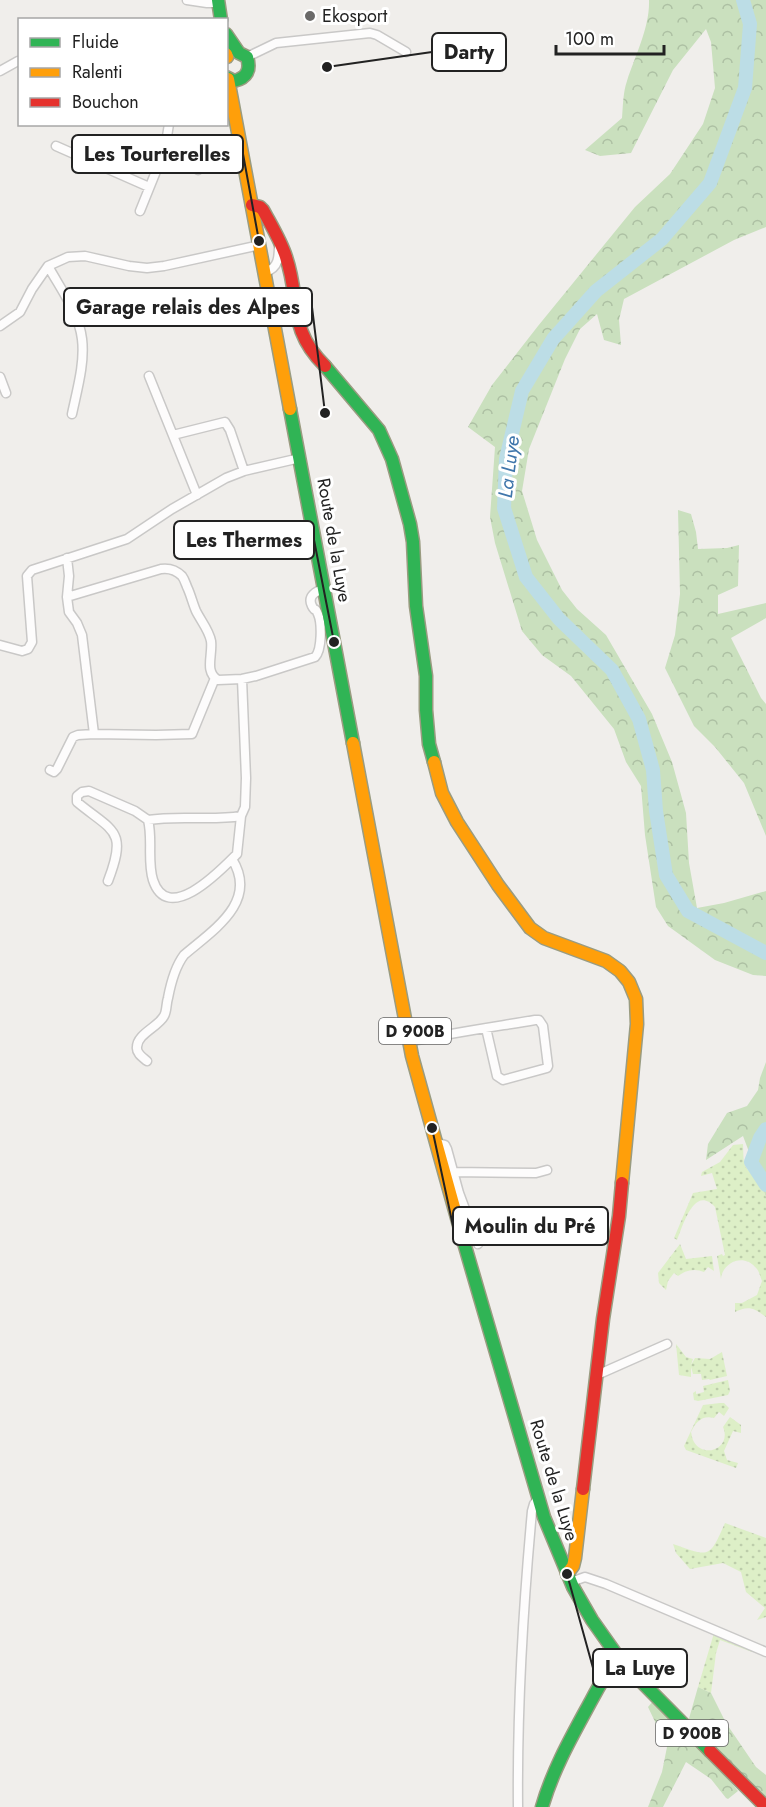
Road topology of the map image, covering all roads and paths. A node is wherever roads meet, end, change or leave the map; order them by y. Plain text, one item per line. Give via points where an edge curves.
1 (187, 0) edge
2 (218, 1) edge
3 (221, 18) edge
4 (228, 40) edge
5 (406, 52) dead end
6 (233, 56) edge
7 (18, 61) edge
8 (0, 71) edge
9 (228, 78) edge
10 (243, 78) junction
11 (228, 82) edge
12 (237, 120) junction
13 (169, 126) edge
14 (56, 146) dead end
15 (165, 148) junction
16 (198, 170) dead end
17 (149, 187) junction
18 (252, 205) junction
19 (140, 211) dead end
20 (279, 241) junction
21 (260, 245) junction
22 (48, 266) junction
23 (265, 272) junction
24 (0, 326) edge
25 (149, 376) dead end
26 (0, 377) edge
27 (6, 393) dead end
28 (72, 414) dead end
29 (173, 435) junction
30 (300, 458) junction
31 (244, 471) junction
32 (197, 495) junction
33 (67, 558) junction
34 (324, 589) junction
35 (67, 597) junction
36 (0, 645) edge
37 (215, 678) junction
38 (242, 679) junction
39 (94, 734) junction
40 (50, 770) dead end
41 (241, 816) junction
42 (148, 820) junction
43 (232, 859) junction
44 (108, 881) dead end
45 (486, 1028) junction
46 (413, 1041) junction
47 (147, 1061) dead end
48 (435, 1142) junction
49 (547, 1170) dead end
50 (453, 1172) junction
51 (478, 1244) dead end
52 (667, 1344) dead end
53 (597, 1375) junction
54 (538, 1498) junction
55 (569, 1578) junction
56 (766, 1652) edge
57 (619, 1658) junction
58 (518, 1807) edge
59 (542, 1807) edge
60 (766, 1807) edge

1 - 2 street
2 - 3 main road
4 - 6 main road
5 - 6 street via 369,33 276,43
6 - 10 main road, Route de la Luye via 249,71
7 - 8 street
9 - 10 main road
10 - 12 main road, Route de la Luye / D 900B
11 - 12 main road, Route de la Luye / D 900B
12 - 18 main road, Route de la Luye / D 900B
13 - 15 street
14 - 17 street
15 - 16 street via 197,151
15 - 17 street
17 - 19 street
18 - 20 main road via 263,210
18 - 21 main road, Route de la Luye / D 900B
20 - 23 street via 278,262
20 - 53 main road via 286,255 305,342 379,430 392,459 413,542 429,744 442,793 498,885 530,928 544,938 606,961 629,982 636,999 619,1216
21 - 22 street via 164,266 142,268 68,256
21 - 23 main road, Route de la Luye / D 900B
22 - 24 street via 20,312
22 - 28 street via 74,313 82,338
23 - 30 main road, Route de la Luye / D 900B
25 - 29 street
26 - 27 street
29 - 31 street via 225,422
29 - 32 street
30 - 31 street
30 - 34 main road, Route de la Luye / D 900B
31 - 32 street
32 - 33 street via 127,539
33 - 35 street
33 - 36 street via 32,570 27,576 32,642 28,649
34 - 38 street via 314,592 311,598 319,620 319,653 310,660
34 - 46 main road, Route de la Luye / D 900B
35 - 37 street via 160,569 180,574 209,634 210,672
35 - 39 street via 69,612 82,635
37 - 38 street
37 - 39 street via 192,734
38 - 41 street via 246,778
39 - 40 street via 73,737 57,769
41 - 42 street
41 - 43 street via 237,855
42 - 43 street via 153,880 162,894 182,897 193,893
42 - 44 street via 89,791 77,796 77,802 114,832 118,845
43 - 47 street via 238,868 241,894 218,925 180,960 171,980 163,1018 138,1041 138,1054
45 - 45 street via 539,1020 547,1068 503,1080 497,1076
45 - 46 street
46 - 48 main road, Route de la Luye / D 900B
48 - 50 street via 445,1144
48 - 54 main road, Route de la Luye / D 900B
49 - 50 street
50 - 51 street
52 - 53 street
53 - 55 main road via 575,1558
54 - 55 main road, Route de la Luye / D 900B
54 - 58 street via 532,1510 522,1654
55 - 56 street via 585,1577 606,1584
55 - 57 main road, Route de la Luye / D 900B
57 - 59 main road via 582,1716
57 - 60 main road, Route de la Luye / D 900B

